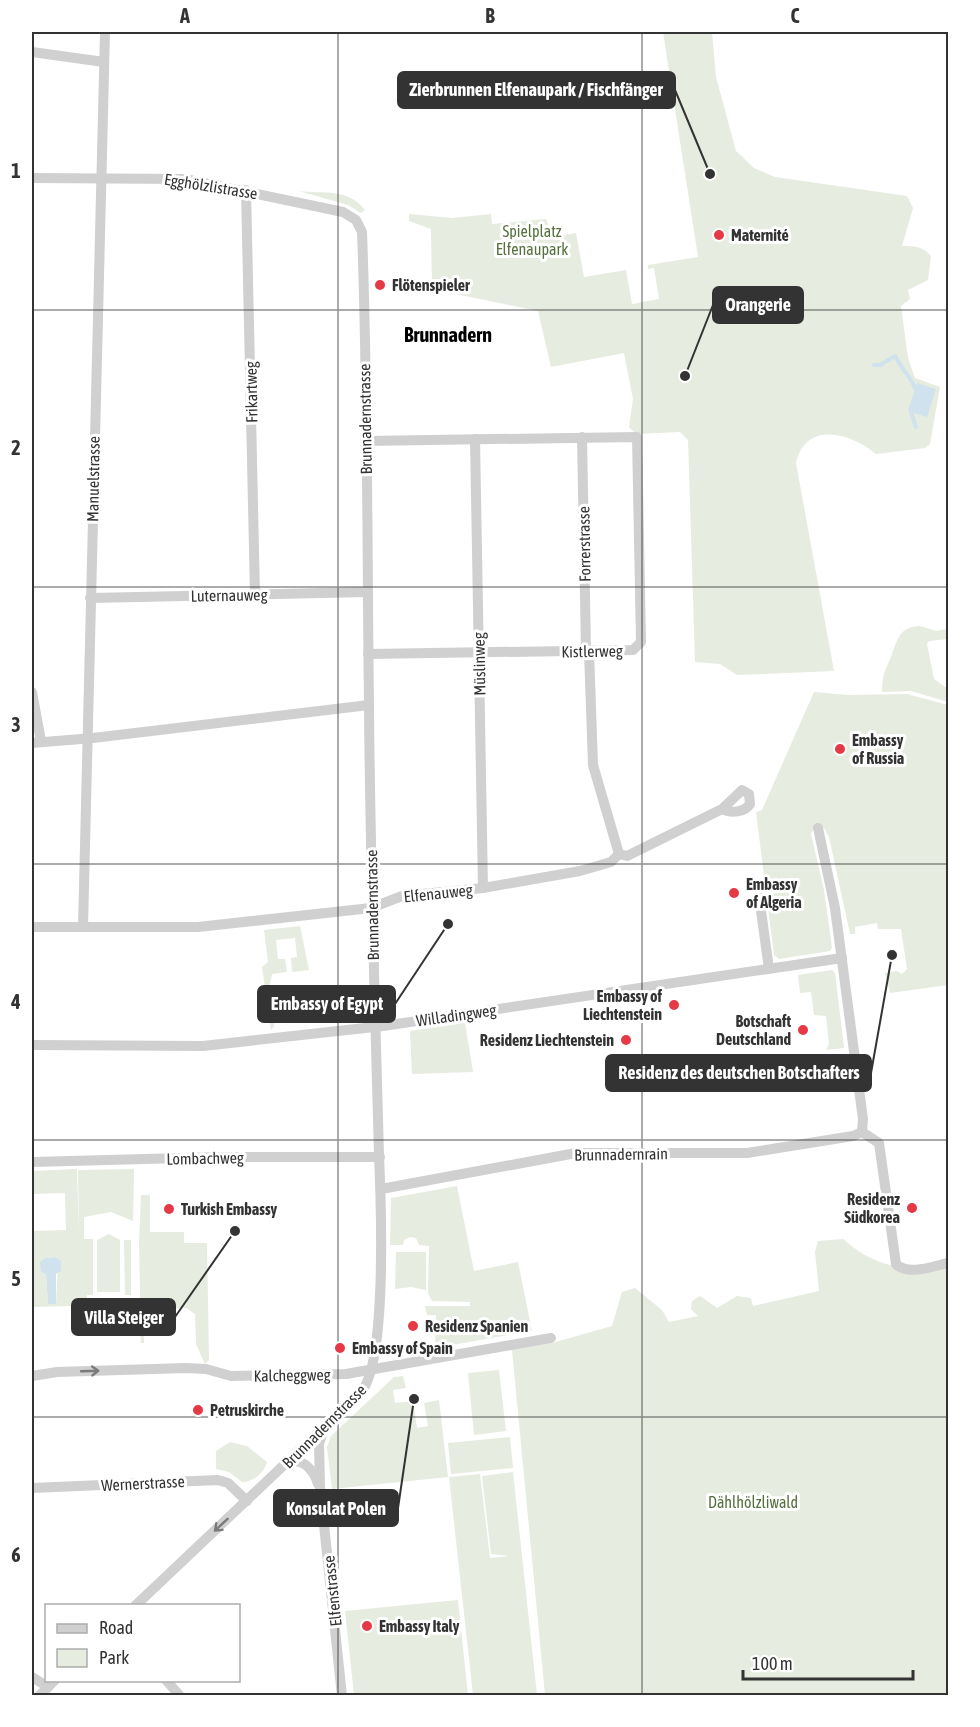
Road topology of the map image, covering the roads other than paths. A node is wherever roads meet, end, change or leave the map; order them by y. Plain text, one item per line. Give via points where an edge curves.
1 (105, 32) edge
2 (32, 52) edge
3 (104, 62) junction
4 (32, 178) edge
5 (102, 178) junction
6 (246, 190) junction
7 (352, 216) joint
8 (582, 438) junction
9 (475, 439) junction
10 (365, 441) junction
11 (368, 592) junction
12 (255, 595) junction
13 (90, 598) junction
14 (588, 651) junction
15 (479, 652) junction
16 (368, 654) junction
17 (32, 692) edge
18 (369, 705) junction
19 (86, 739) junction
20 (36, 742) edge
21 (722, 809) dead end
22 (818, 828) dead end
23 (619, 854) junction
24 (483, 888) junction
25 (758, 889) dead end
26 (371, 908) junction
27 (32, 927) edge
28 (82, 927) junction
29 (842, 958) junction
30 (769, 969) junction
31 (375, 1027) junction
32 (32, 1045) edge
33 (862, 1132) junction
34 (380, 1157) junction
35 (32, 1162) edge
36 (381, 1189) junction
37 (948, 1263) edge
38 (551, 1338) dead end
39 (371, 1371) junction
40 (32, 1376) edge
41 (324, 1428) junction
42 (289, 1462) junction
43 (320, 1487) junction
44 (32, 1488) edge
45 (247, 1501) junction
46 (136, 1604) edge
47 (168, 1682) edge
48 (52, 1684) edge
49 (39, 1695) edge
50 (180, 1695) edge
51 (342, 1695) edge

1 - 3 street, Manuelstrasse
2 - 3 street
3 - 5 street, Manuelstrasse
4 - 5 street, Egghölzlistrasse
5 - 6 street, Egghölzlistrasse via 173,178
5 - 13 street, Manuelstrasse
6 - 7 street, Egghölzlistrasse
6 - 12 street, Frikartweg
7 - 10 street, Brunnadernstrasse via 362,235
8 - 9 street
8 - 14 street, Forrerstrasse
8 - 14 street, Kistlerweg via 637,436 640,645 633,650
9 - 10 street
9 - 15 street, Müslinweg
10 - 11 street, Brunnadernstrasse
11 - 12 street, Luternauweg
11 - 16 street, Brunnadernstrasse
12 - 13 street, Luternauweg
13 - 19 street, Manuelstrasse
14 - 15 street, Kistlerweg
14 - 23 street, Forrerstrasse via 593,765
15 - 16 street, Kistlerweg
15 - 24 street, Müslinweg
16 - 18 street, Brunnadernstrasse
17 - 20 street
18 - 19 street
18 - 26 street, Brunnadernstrasse
19 - 20 street
19 - 28 street, Manuelstrasse
21 - 23 street, Elfenauweg via 627,856
22 - 29 street
23 - 24 street, Elfenauweg via 611,862 580,871
24 - 26 street, Elfenauweg via 402,896
25 - 30 street
26 - 28 street, Elfenauweg via 198,927
26 - 31 street, Brunnadernstrasse
27 - 28 street, Elfenauweg
29 - 30 street, Willadingweg
29 - 33 street
30 - 31 street, Willadingweg
31 - 32 street, Willadingweg via 199,1047
31 - 34 street, Brunnadernstrasse
33 - 36 street, Brunnadernrain via 747,1153 576,1154
33 - 37 street via 879,1143 896,1264 909,1270
34 - 35 street, Lombachweg
34 - 36 street, Brunnadernstrasse
36 - 39 street, Brunnadernstrasse via 379,1298
38 - 39 street, Kalcheggweg
40 -> 39 street, Kalcheggweg via 204,1369 231,1376
39 - 41 street, Brunnadernstrasse via 362,1391
41 - 42 street, Brunnadernstrasse
41 - 43 street, Elfenstrasse via 319,1444
42 - 43 street via 307,1466
42 - 45 street, Brunnadernstrasse
43 - 51 street, Elfenstrasse
44 - 45 street, Wernerstrasse via 218,1480 228,1483
45 -> 46 street, Brunnadernstrasse
47 - 50 street
48 - 49 street

